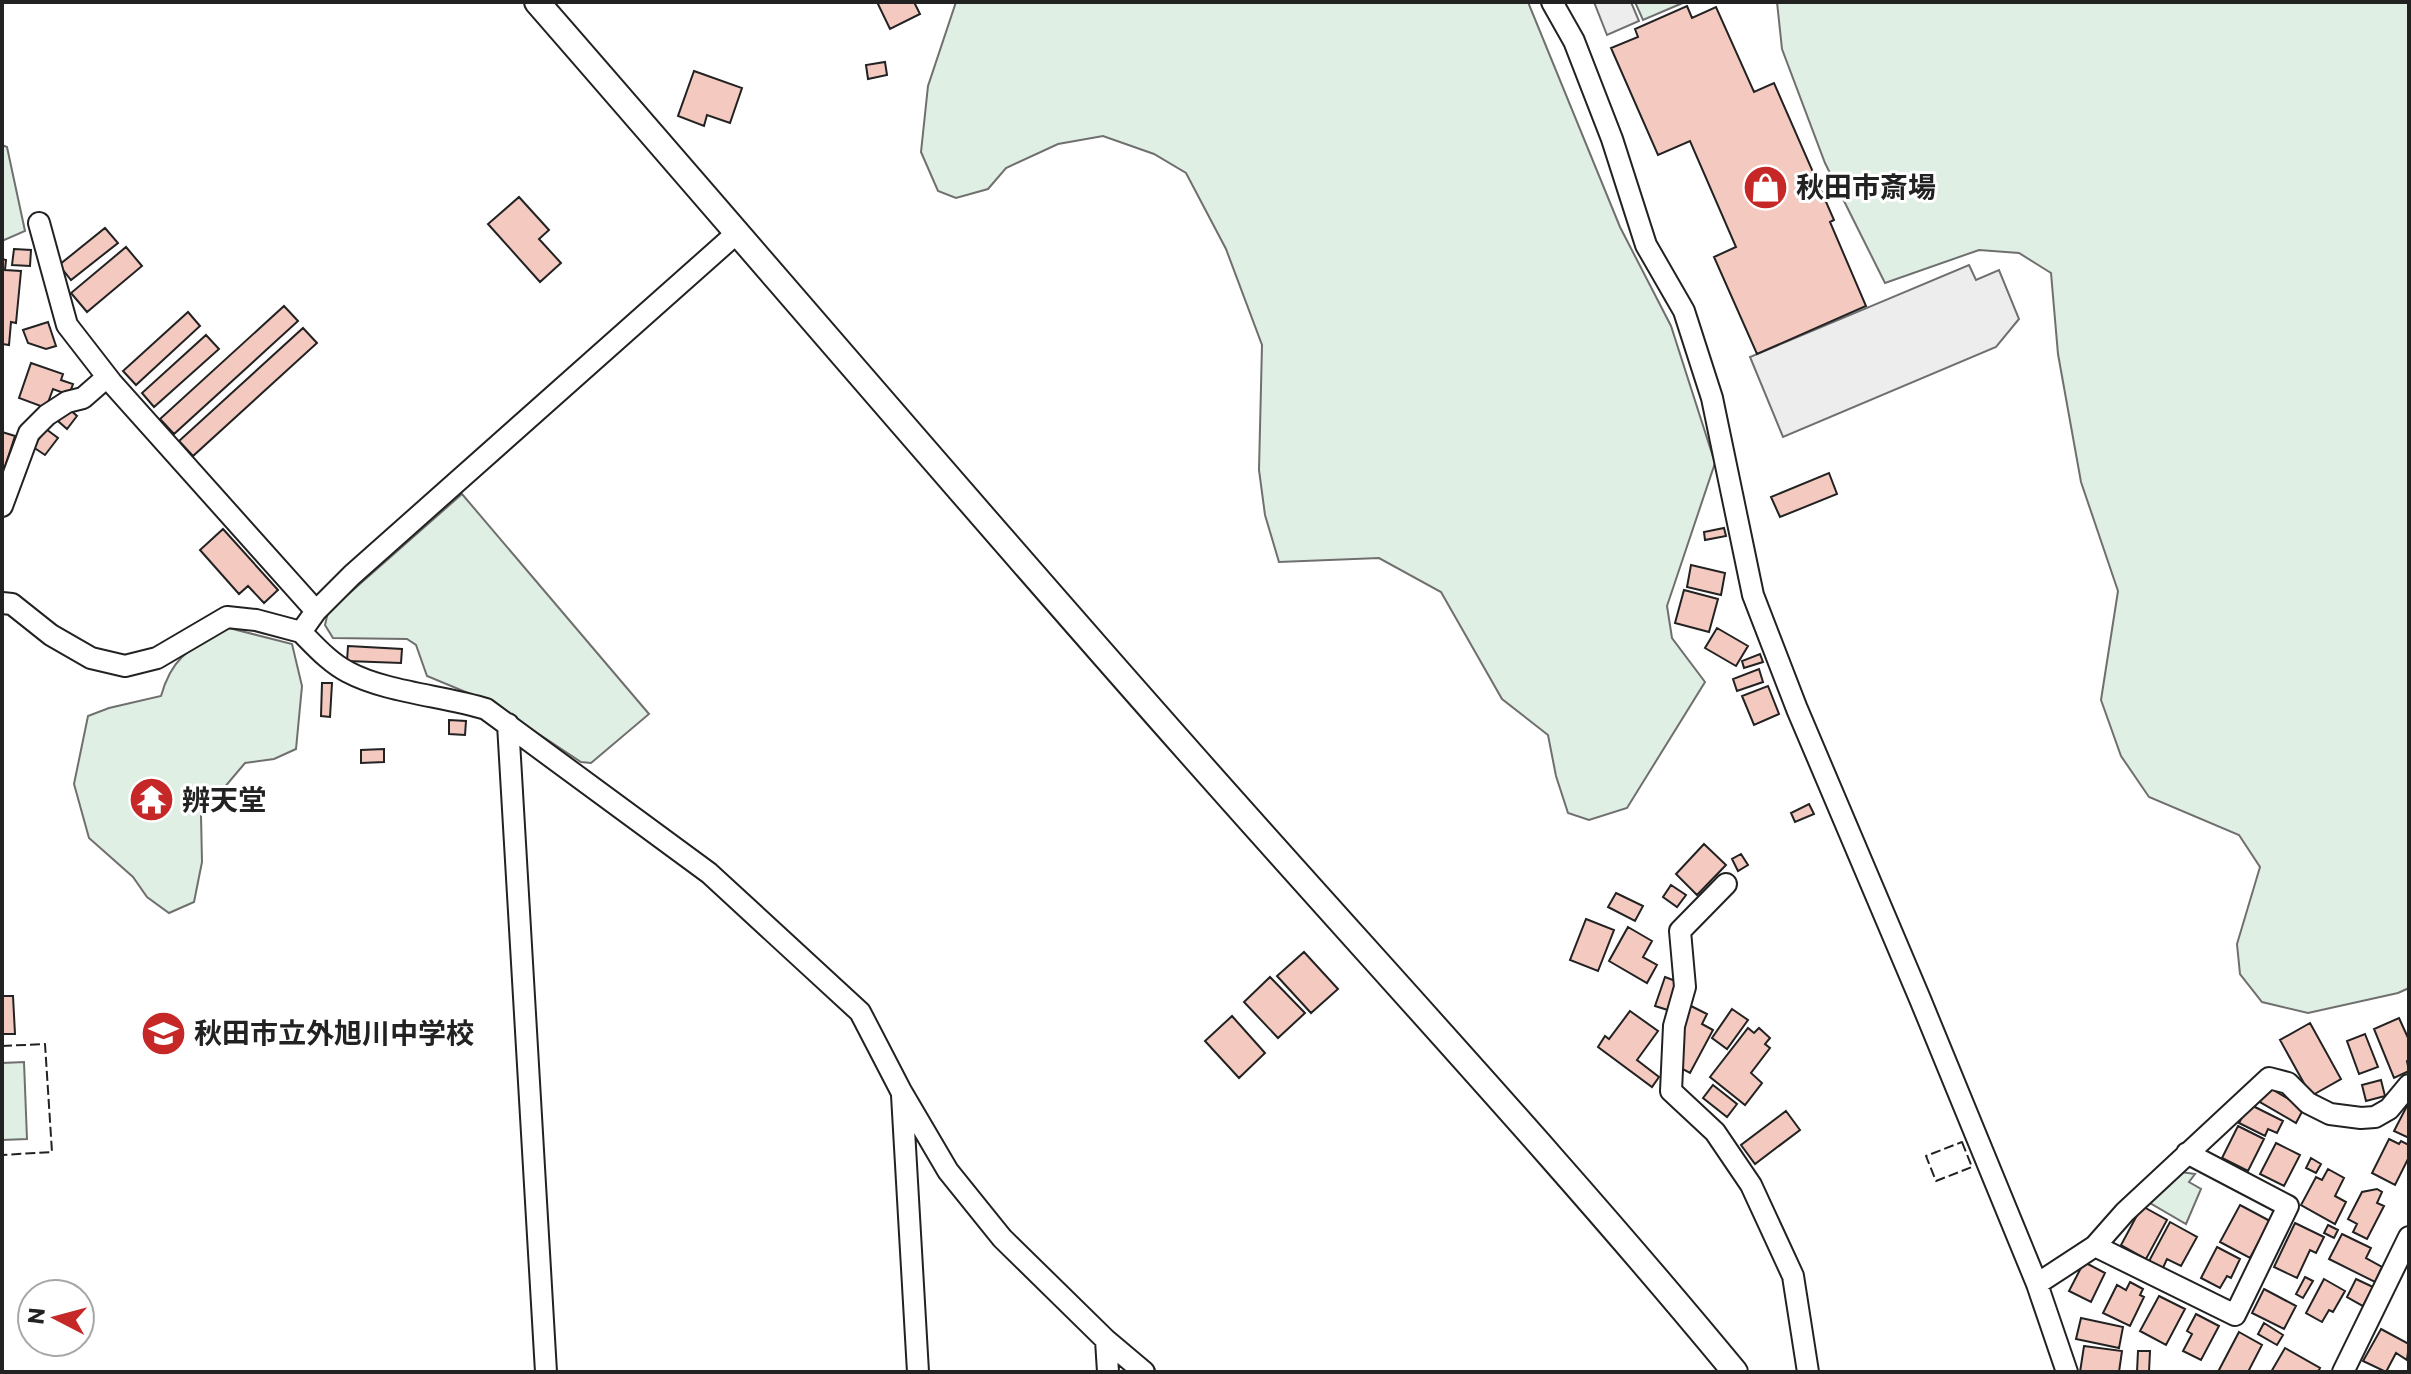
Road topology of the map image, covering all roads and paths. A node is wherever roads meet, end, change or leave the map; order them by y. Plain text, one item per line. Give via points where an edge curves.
1 (537, 2) edge
2 (1552, 2) edge
3 (39, 223) dead end
4 (738, 232) junction
5 (107, 377) junction
6 (2, 506) edge
7 (2, 603) edge
8 (316, 611) junction
9 (301, 632) junction
10 (508, 724) junction
11 (1726, 884) dead end
12 (2409, 1085) edge
13 (901, 1091) junction
14 (2187, 1153) junction
15 (2409, 1237) edge
16 (2095, 1246) junction
17 (2037, 1284) junction
18 (1106, 1340) junction
19 (546, 1372) edge
20 (918, 1372) edge
21 (1108, 1372) edge
22 (1144, 1372) edge
23 (1735, 1372) edge
24 (1808, 1372) edge
25 (2067, 1372) edge
26 (2343, 1372) edge

1 - 4 street
2 - 17 street via 1574,41 1612,139 1646,245 1684,311 1712,398 1753,595
3 - 5 street via 67,325
4 - 8 street
4 - 23 street
5 - 6 street via 83,398 47,415 29,433
5 - 8 street
7 - 9 street via 12,604 91,658 125,666 157,658 227,617
8 - 9 street
9 - 10 street via 349,673 458,700 486,709
10 - 13 street via 709,873 860,1012
10 - 19 street
11 - 24 street via 1680,931 1685,987 1674,1026 1671,1091 1715,1132 1751,1185 1793,1276
12 - 14 street via 2389,1109 2361,1118 2330,1114 2308,1103 2288,1083 2269,1078
13 - 18 street via 948,1171 1002,1238
13 - 20 street
14 - 16 street
14 - 16 street via 2288,1206 2235,1315
15 - 26 street
16 - 17 street
17 - 25 street
18 - 21 street
18 - 22 street

